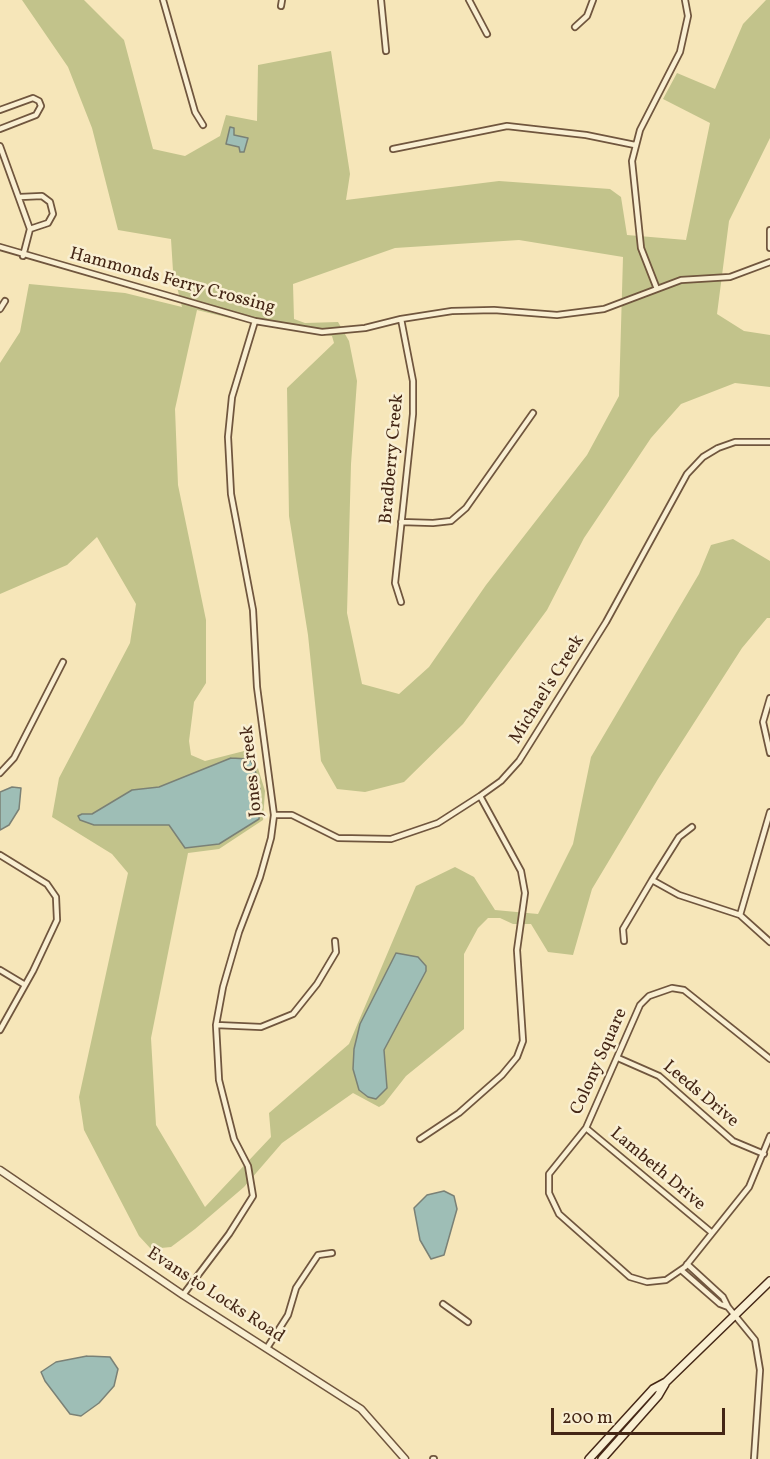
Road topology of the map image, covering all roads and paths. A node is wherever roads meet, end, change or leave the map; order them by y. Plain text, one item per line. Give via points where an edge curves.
1 (163, 0) edge
2 (282, 0) edge
3 (381, 0) edge
4 (469, 0) edge
5 (593, 0) edge
6 (685, 0) edge
7 (281, 6) dead end
8 (575, 27) dead end
9 (487, 33) dead end
10 (386, 51) dead end
11 (0, 110) edge
12 (203, 126) dead end
13 (0, 129) edge
14 (635, 145) junction
15 (0, 146) edge
16 (393, 149) dead end
17 (20, 197) junction
18 (30, 229) junction
19 (770, 230) edge
20 (0, 248) edge
21 (770, 248) edge
22 (23, 256) junction
23 (770, 262) edge
24 (657, 289) junction
25 (5, 301) dead end
26 (0, 309) edge
27 (401, 319) junction
28 (255, 321) junction
29 (532, 413) dead end
30 (770, 442) edge
31 (401, 522) junction
32 (401, 602) dead end
33 (63, 662) dead end
34 (770, 698) edge
35 (770, 753) edge
36 (0, 773) edge
37 (480, 796) junction
38 (770, 812) edge
39 (274, 815) junction
40 (692, 827) dead end
41 (0, 855) edge
42 (652, 880) junction
43 (740, 915) junction
44 (335, 941) dead end
45 (624, 941) dead end
46 (770, 942) edge
47 (0, 970) edge
48 (25, 985) junction
49 (216, 1025) junction
50 (0, 1030) edge
51 (618, 1058) junction
52 (770, 1059) edge
53 (586, 1128) junction
54 (770, 1136) edge
55 (420, 1139) dead end
56 (764, 1154) junction
57 (0, 1170) edge
58 (711, 1232) junction
59 (332, 1252) dead end
60 (687, 1264) junction
61 (681, 1270) junction
62 (770, 1281) edge
63 (183, 1295) junction
64 (443, 1304) dead end
65 (728, 1306) junction
66 (735, 1314) junction
67 (468, 1322) dead end
68 (267, 1347) junction
69 (666, 1382) junction
70 (405, 1459) edge
71 (589, 1459) edge
72 (602, 1459) edge
73 (754, 1459) edge

1 - 12 street via 195,112
2 - 7 street
3 - 10 street
4 - 9 street
5 - 8 street via 587,16
6 - 14 street via 688,16 680,52
11 - 13 street via 33,98 41,106 36,115
14 - 16 street via 507,126
14 - 24 street via 632,172 636,218 641,248
15 - 17 street
17 - 18 street
17 - 18 street via 42,196 50,202 53,214 48,223
18 - 22 street
19 - 21 street
20 - 22 street, Hammonds Ferry Crossing
22 - 28 street, Hammonds Ferry Crossing via 99,274
23 - 24 street, Hammonds Ferry Crossing via 730,277 681,280
24 - 27 street, Hammonds Ferry Crossing via 604,309 557,315 452,311
25 - 26 street
27 - 28 street, Hammonds Ferry Crossing via 365,328 322,332
27 - 31 street, Bradberry Creek via 413,381
28 - 39 street, Jones Creek via 232,397 228,437 231,494 253,610 257,687
29 - 31 street via 466,508 451,521
30 - 37 street, Michael's Creek via 735,442 718,448 687,474 606,622 519,761
31 - 32 street, Bradberry Creek via 395,583
33 - 36 street via 14,758
34 - 35 street via 763,722
37 - 39 street, Michael's Creek via 438,823 391,839 338,837 292,815
37 - 55 street via 521,871 525,893 517,950 523,1041 517,1057 502,1075 459,1113
38 - 43 street
39 - 49 street, Jones Creek via 260,877 223,987
40 - 42 street via 679,837
41 - 48 street via 36,875 56,897 57,920
42 - 43 street via 679,895
42 - 45 street via 623,929
43 - 46 street
44 - 49 street via 336,952 317,984 292,1014 261,1027
47 - 48 street
48 - 50 street
49 - 63 street, Jones Creek via 219,1080 234,1139 248,1166 253,1196
51 - 52 street, Colony Square via 640,1005 649,996 672,988 695,996
51 - 53 street, Colony Square
51 - 56 street, Leeds Drive via 659,1076 733,1140
53 - 58 street, Lambeth Drive
53 - 61 street, Colony Square via 549,1174 549,1193 559,1214 630,1277 657,1282
54 - 56 street, Colony Square
56 - 58 street, Colony Square via 749,1187
57 - 63 street, Evans to Locks Road
58 - 60 street, Colony Square
59 - 68 street via 318,1255 296,1288 288,1315
60 - 61 street, Colony Square
60 - 65 street
61 - 65 street via 720,1304
62 - 66 main road
63 - 68 street, Evans to Locks Road
64 - 67 street
65 - 66 street
66 - 69 main road
66 - 73 street via 755,1340 760,1370
68 - 70 street, Evans to Locks Road via 361,1409
69 - 71 main road via 653,1389
69 - 72 main road

